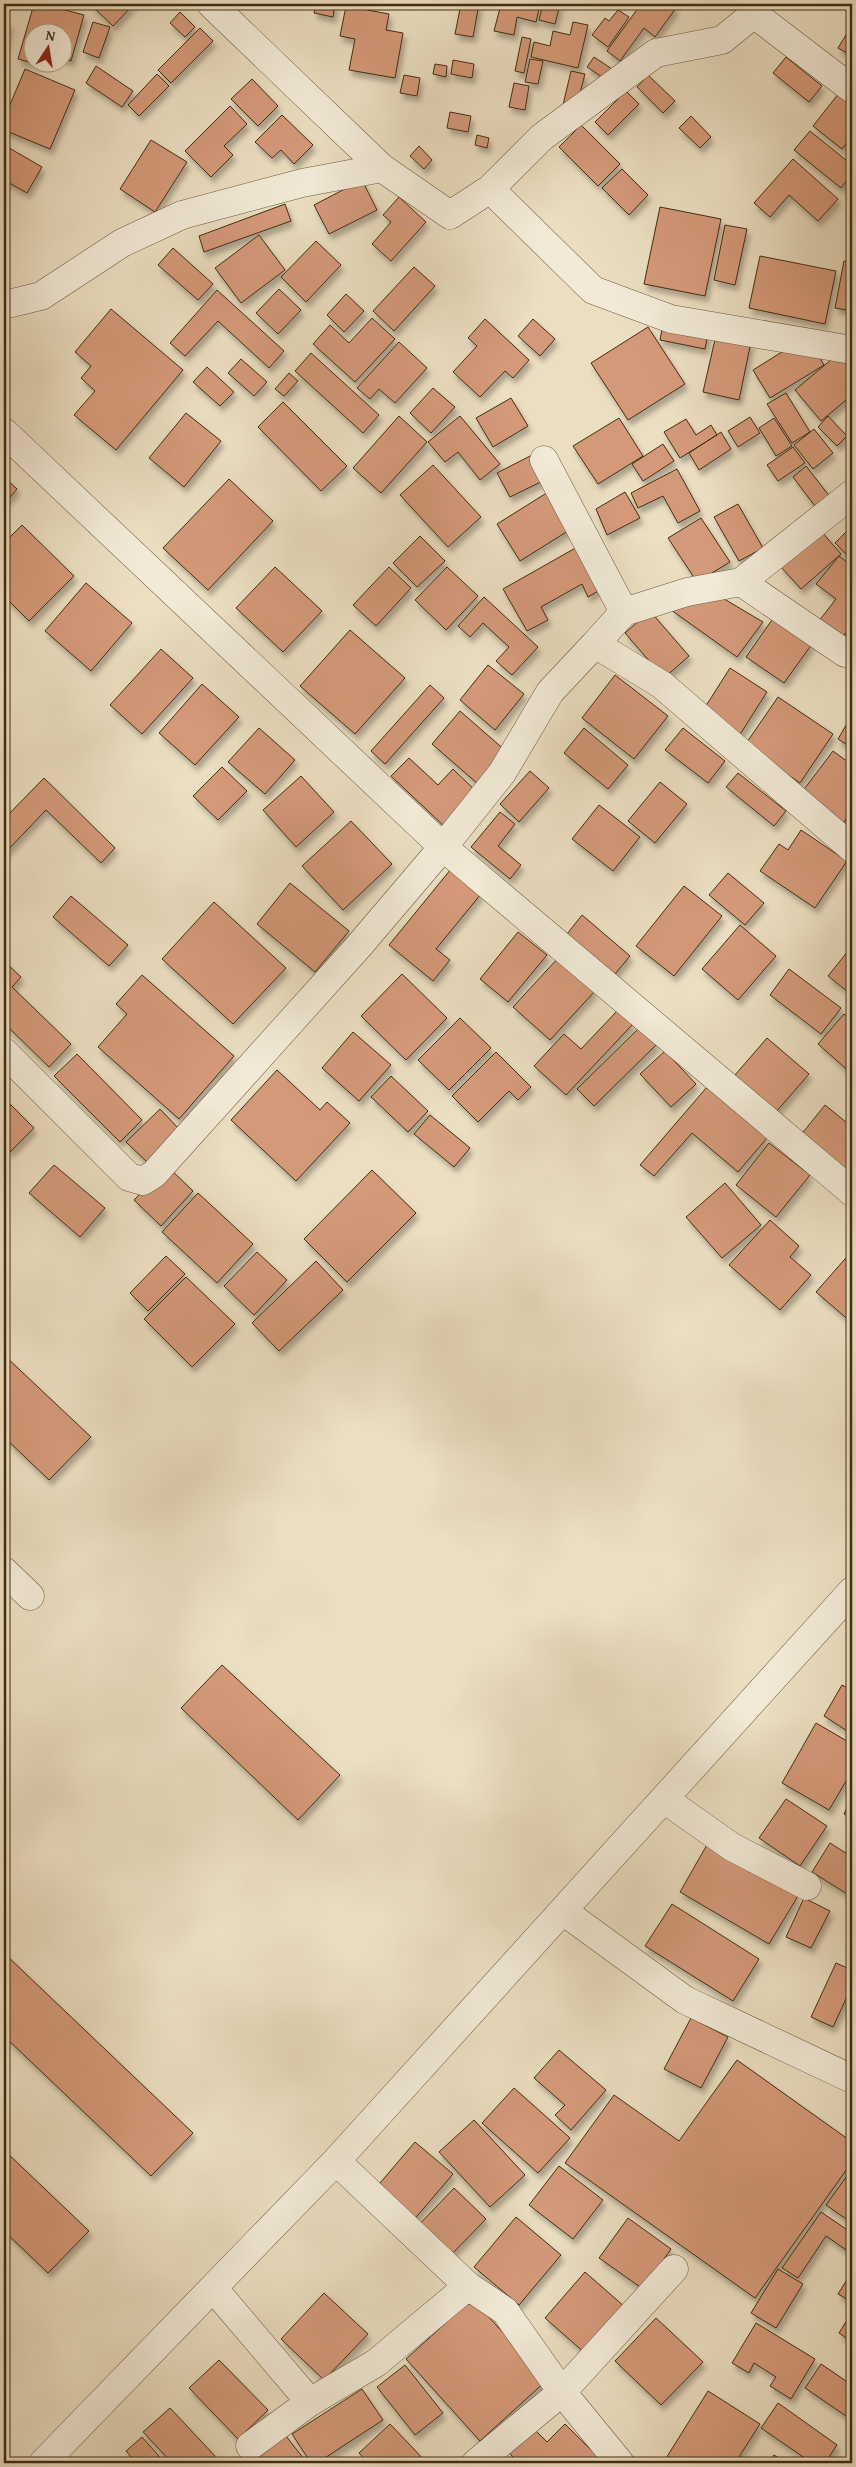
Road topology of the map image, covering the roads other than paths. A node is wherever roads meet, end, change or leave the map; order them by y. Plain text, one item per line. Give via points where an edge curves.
1 (211, 4) edge
2 (757, 9) edge
3 (852, 89) edge
4 (382, 168) junction
5 (490, 189) junction
6 (4, 305) edge
7 (4, 310) edge
8 (852, 350) edge
9 (4, 432) edge
10 (544, 460) dead end
11 (852, 494) edge
12 (741, 582) junction
13 (624, 612) junction
14 (595, 644) junction
15 (845, 653) dead end
16 (443, 846) junction
17 (852, 848) edge
18 (4, 1052) edge
19 (852, 1192) edge
20 (4, 1571) edge
21 (852, 1591) edge
22 (30, 1596) dead end
23 (664, 1799) junction
24 (807, 1886) dead end
25 (563, 1911) junction
26 (852, 2079) edge
27 (336, 2161) junction
28 (674, 2269) dead end
29 (468, 2286) junction
30 (214, 2289) junction
31 (562, 2392) junction
32 (310, 2402) junction
33 (250, 2446) dead end
34 (43, 2463) edge
35 (476, 2463) edge
36 (620, 2463) edge

1 - 4 street
2 - 3 street
2 - 5 street via 722,40 656,52 542,136
4 - 5 street via 450,215
4 - 6 street via 302,183 182,215 122,243 41,296
5 - 8 street via 593,290 671,319
6 - 7 street
9 - 16 street
10 - 13 street
11 - 12 street
12 - 13 street via 687,592
12 - 15 street
13 - 14 street
14 - 16 street via 550,692 502,773
14 - 17 street via 662,685
16 - 18 street via 351,955 167,1160 142,1181 129,1177
16 - 19 street
20 - 22 street
21 - 23 street
23 - 24 street via 732,1848
23 - 25 street
25 - 26 street via 685,2000
25 - 27 street
27 - 29 street
27 - 30 street
28 - 31 street
29 - 31 street via 505,2311
29 - 32 street via 376,2363
30 - 32 street
30 - 34 street
31 - 35 street
31 - 36 street
32 - 33 street

